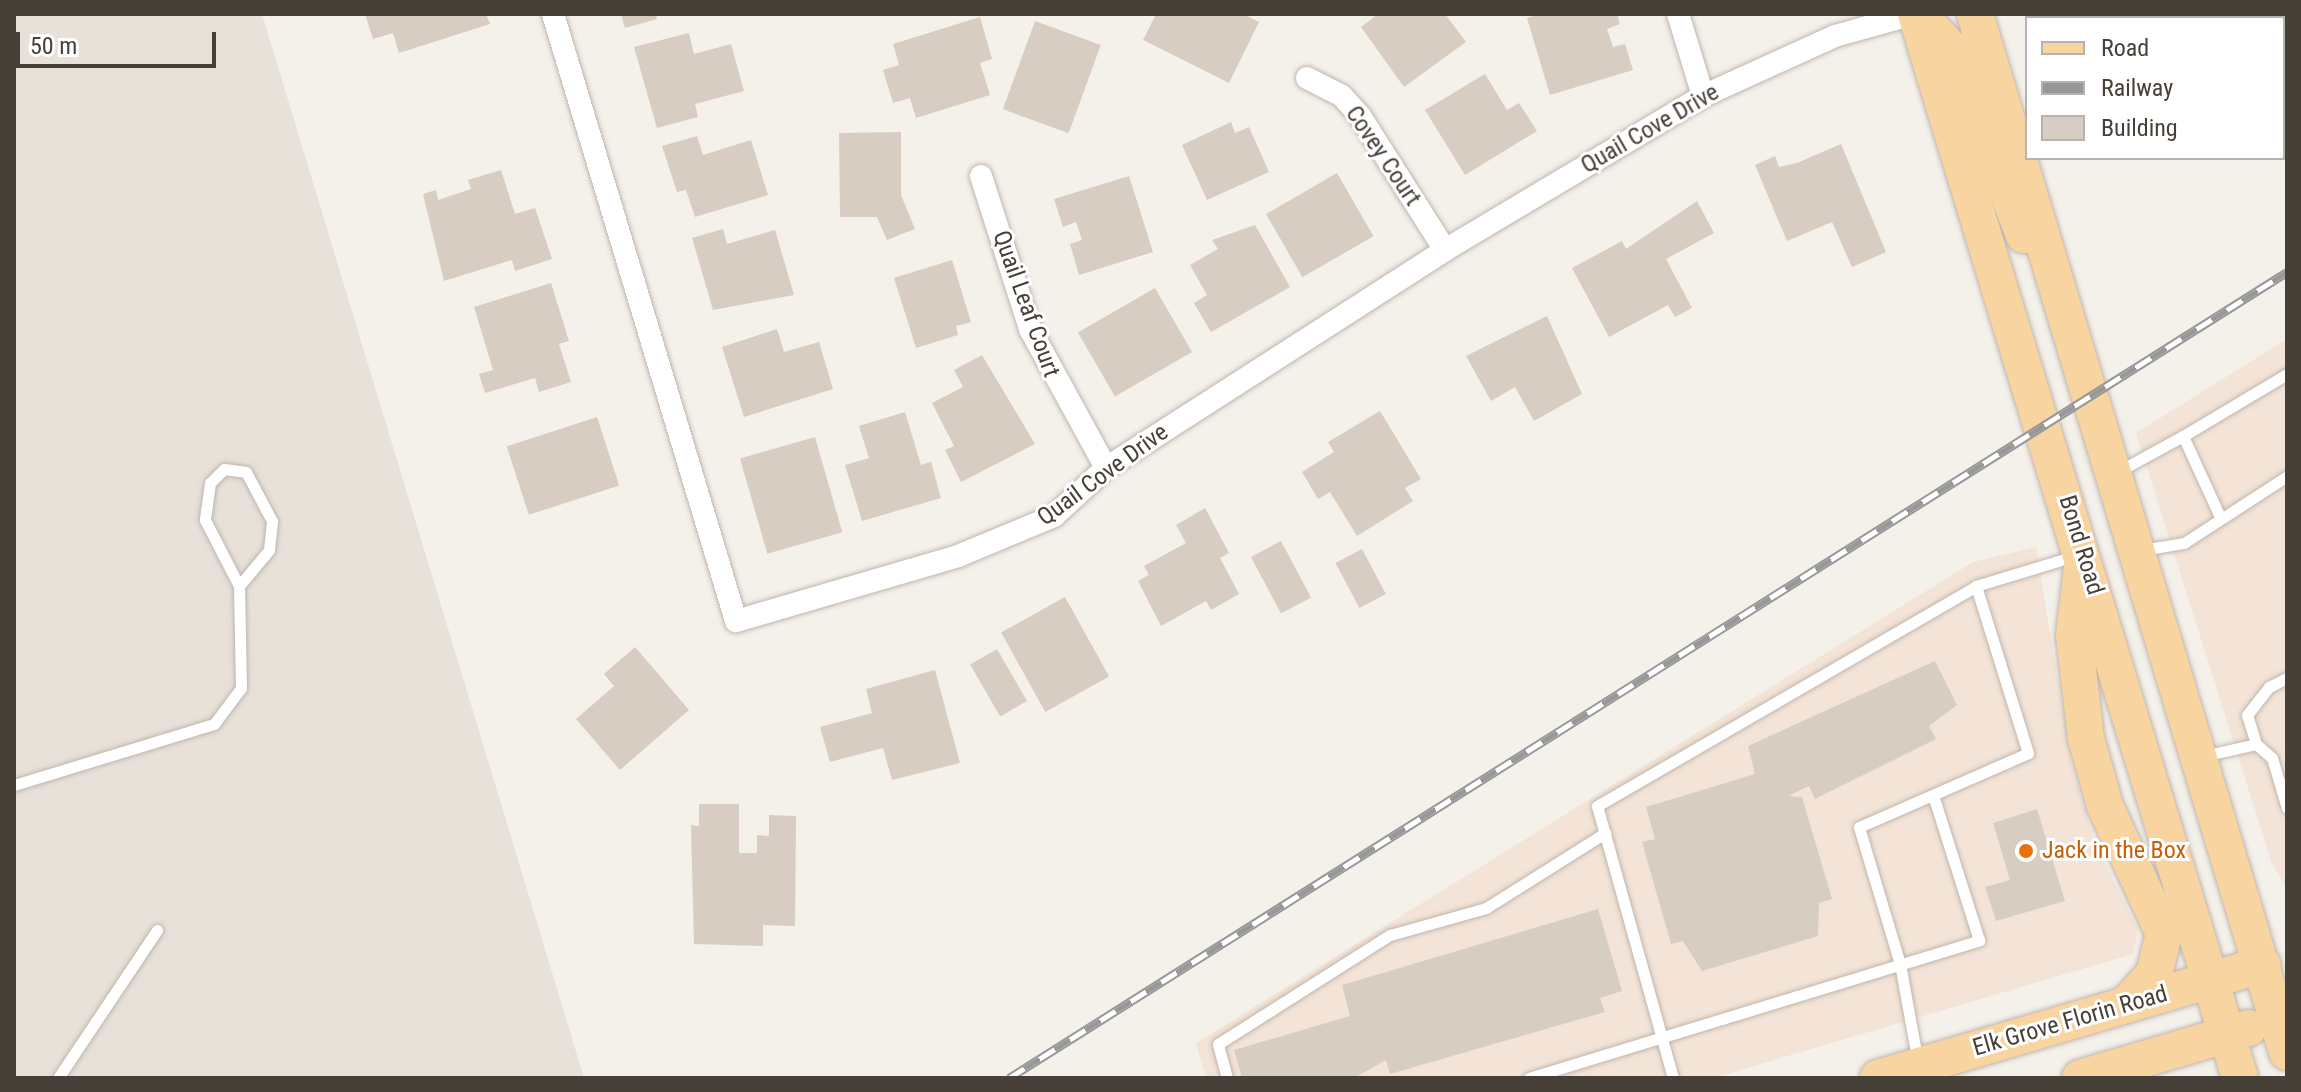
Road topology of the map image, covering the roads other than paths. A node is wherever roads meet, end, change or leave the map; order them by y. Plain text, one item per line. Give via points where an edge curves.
1 (553, 14) edge
2 (1678, 14) edge
3 (1915, 14) edge
4 (1975, 14) edge
5 (1307, 78) dead end
6 (1703, 96) junction
7 (981, 176) dead end
8 (1445, 250) junction
9 (2058, 282) junction
10 (2287, 374) edge
11 (2183, 436) junction
12 (1106, 468) junction
13 (2117, 472) junction
14 (2287, 476) edge
15 (2220, 517) junction
16 (2141, 550) junction
17 (2084, 553) junction
18 (239, 586) junction
19 (1976, 586) junction
20 (2287, 678) edge
21 (2256, 744) junction
22 (2202, 756) junction
23 (14, 785) edge
24 (1933, 795) junction
25 (2287, 808) edge
26 (1605, 833) junction
27 (157, 930) dead end
28 (1900, 964) junction
29 (2263, 965) junction
30 (2211, 980) junction
31 (2126, 1005) junction
32 (2227, 1035) junction
33 (2282, 1036) edge
34 (1662, 1037) junction
35 (1919, 1065) junction
36 (58, 1078) edge
37 (1227, 1078) edge
38 (1529, 1078) edge
39 (1673, 1078) edge
40 (1878, 1078) edge
41 (2080, 1078) edge
42 (2240, 1078) edge

1 - 12 street, Quail Cove Drive via 736,621 1001,542 1054,516
2 - 6 street
3 - 6 street, Quail Cove Drive via 1835,36
3 - 9 main road via 1954,52 2023,235
3 - 17 main road, Bond Road
4 - 9 main road
5 - 8 street, Covey Court via 1342,96 1360,116
6 - 8 street, Quail Cove Drive
7 - 12 street, Quail Leaf Court via 1030,329
8 - 12 street, Quail Cove Drive
9 - 13 main road
10 - 11 lane
11 - 13 lane
11 - 15 lane
13 - 16 main road
14 - 15 lane
15 - 16 lane via 2184,543
16 - 22 main road
17 - 19 lane
17 - 30 main road, Bond Road
17 - 31 main road via 2074,635 2086,738 2105,806 2164,934 2154,974
18 - 18 lane via 269,550 272,521 246,472 224,469 210,483 205,520
18 - 23 lane via 241,688 214,724
19 - 24 lane via 2028,753
19 - 26 lane via 1597,806
20 - 21 lane via 2269,687 2247,715
21 - 22 lane
21 - 25 lane via 2272,758
22 - 29 main road
24 - 28 lane via 1859,827
24 - 28 lane via 1979,940
26 - 34 lane
26 - 37 lane via 1486,908 1390,935 1218,1044
27 - 36 lane
28 - 34 lane
28 - 35 lane
29 - 30 main road, Elk Grove Florin Road
29 - 33 main road
30 - 31 main road, Elk Grove Florin Road
30 - 32 main road, Bond Road
31 - 35 main road, Elk Grove Florin Road
32 - 33 main road
32 - 41 main road
32 - 42 main road, Bond Road
34 - 38 lane
34 - 39 lane
35 - 40 main road, Elk Grove Florin Road

